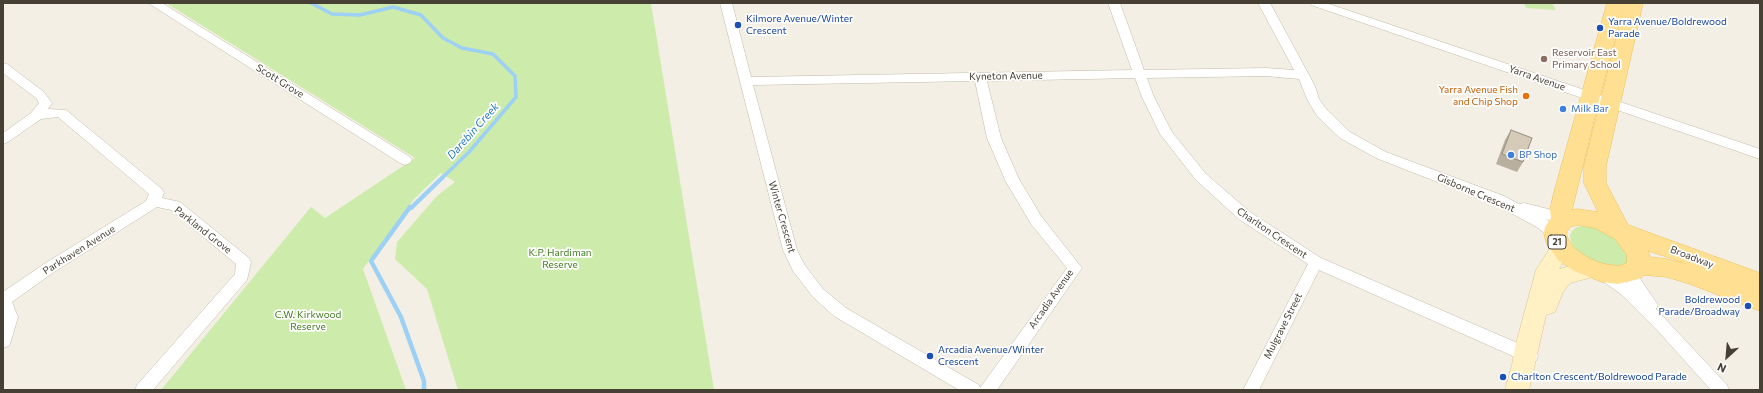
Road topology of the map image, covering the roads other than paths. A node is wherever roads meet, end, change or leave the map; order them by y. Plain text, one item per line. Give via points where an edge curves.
1 (154, 3) edge
2 (726, 3) edge
3 (1114, 3) edge
4 (1264, 3) edge
5 (1315, 3) edge
6 (1616, 3) edge
7 (1634, 3) edge
8 (3, 67) edge
9 (1140, 75) junction
10 (980, 76) junction
11 (1304, 76) junction
12 (746, 81) junction
13 (1590, 96) junction
14 (1610, 103) junction
15 (36, 116) junction
16 (3, 139) edge
17 (1760, 154) edge
18 (405, 160) dead end
19 (1586, 160) junction
20 (154, 201) junction
21 (1560, 230) junction
22 (1621, 232) junction
23 (1316, 262) junction
24 (1635, 268) junction
25 (1597, 271) junction
26 (1760, 283) edge
27 (4, 300) edge
28 (1760, 301) edge
29 (1663, 325) junction
30 (3, 341) edge
31 (1526, 359) junction
32 (143, 390) edge
33 (973, 390) edge
34 (988, 390) edge
35 (1251, 390) edge
36 (1517, 390) edge
37 (1721, 390) edge

1 - 18 street, Scott Grove
2 - 12 street, Winter Crescent
3 - 9 street, Charlton Crescent
4 - 11 street, Gisborne Crescent
5 - 13 street, Yarra Avenue
6 - 13 main road
7 - 14 main road
8 - 15 street via 40,95 46,103
9 - 10 street, Kyneton Avenue
9 - 11 street, Kyneton Avenue via 1266,72
9 - 23 street, Charlton Crescent via 1167,134 1201,177 1245,216
10 - 12 street, Kyneton Avenue
10 - 34 street, Arcadia Avenue via 994,138 1012,180 1036,220 1075,268
11 - 21 street, Gisborne Crescent via 1322,113 1333,125 1371,151 1499,200
12 - 33 street, Winter Crescent via 790,250 798,267 818,293 840,312
13 - 14 street, Yarra Avenue
13 - 19 main road
14 - 17 street, Yarra Avenue
14 - 19 main road
15 - 16 street
15 - 20 street via 61,113 157,193
19 - 21 main road via 1561,209
19 - 22 main road via 1606,207
20 - 27 street, Parkhaven Avenue via 140,213 49,268
20 - 32 street, Parkland Grove via 176,206 244,262 242,276
21 - 22 main road, Broadway via 1577,217 1594,219
21 - 25 main road, 21 via 1574,260
21 - 31 main road via 1547,270
22 - 24 main road via 1639,255
22 - 26 main road, Broadway
23 - 31 street, Charlton Crescent
23 - 35 street, Mulgrave Street
24 - 25 main road, 21 via 1618,275
24 - 28 main road, Broadway / 21 via 1667,268
24 - 29 street via 1634,282
25 - 29 street via 1627,291
25 - 31 main road via 1563,276 1553,288 1534,351
27 - 30 street, Parkhaven Avenue via 10,317
29 - 37 street
31 - 36 main road

